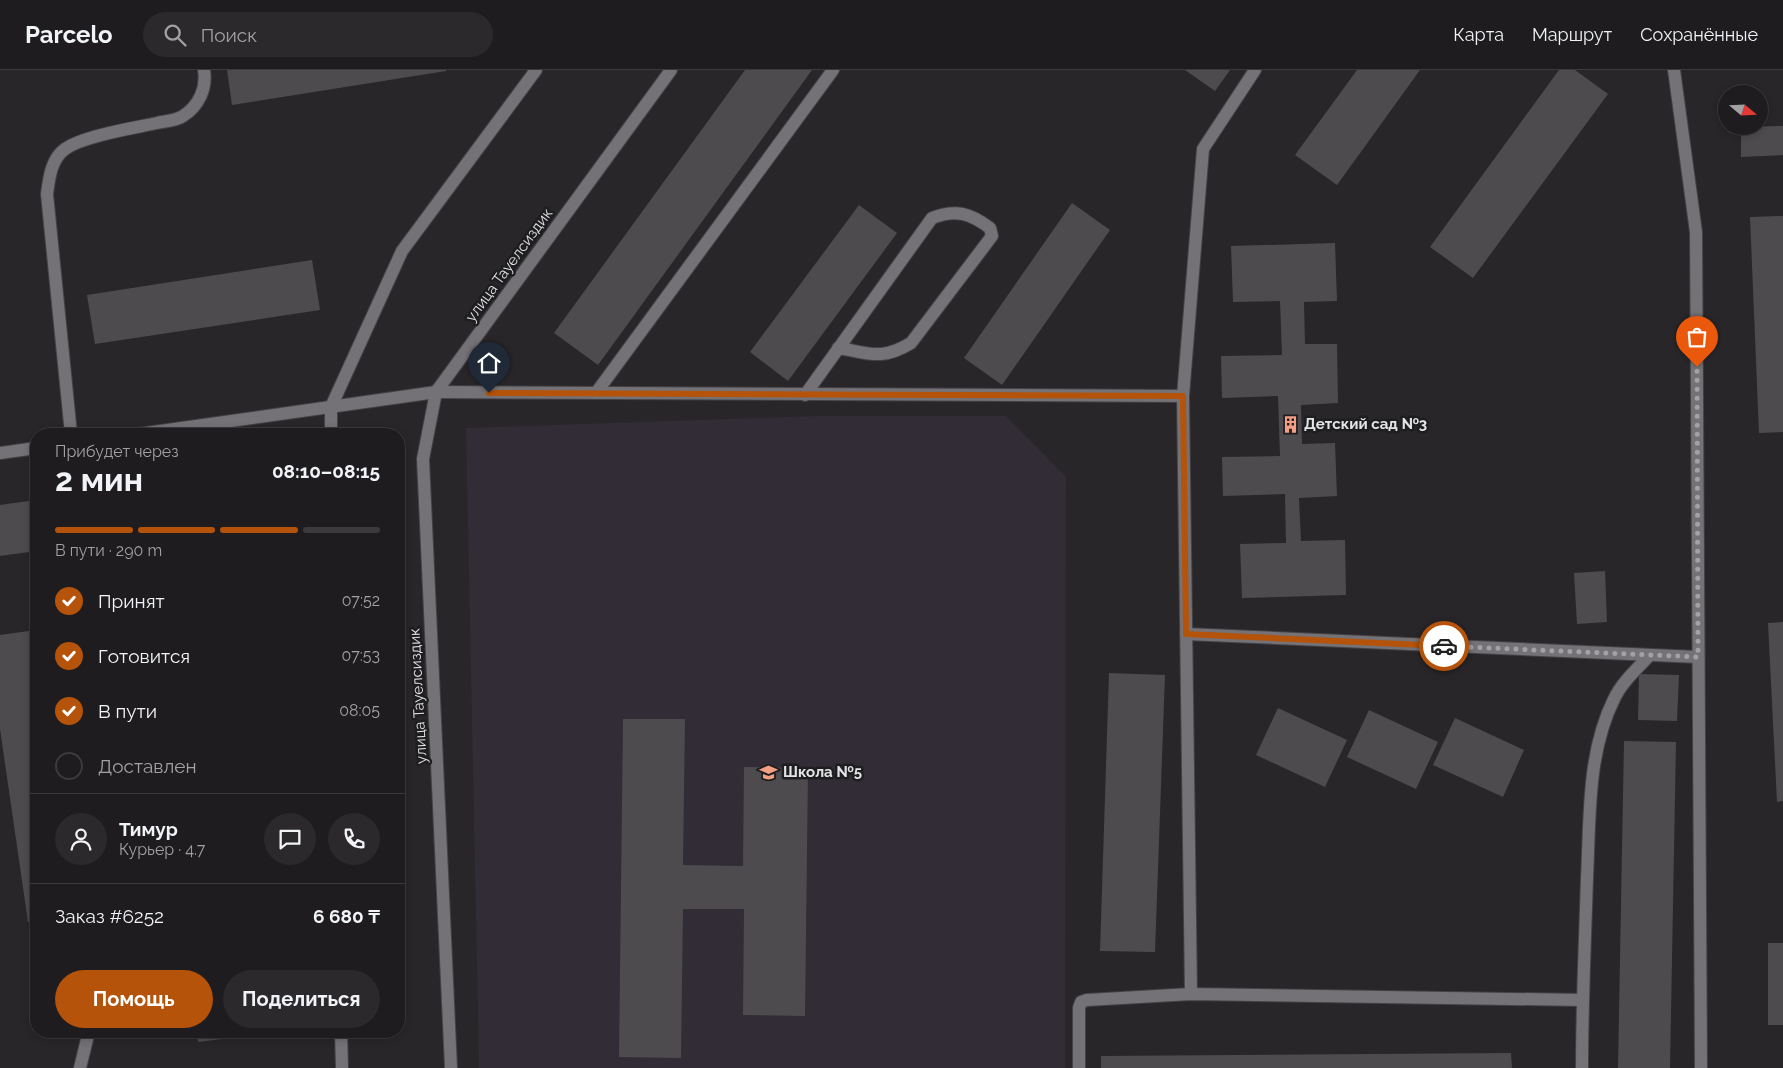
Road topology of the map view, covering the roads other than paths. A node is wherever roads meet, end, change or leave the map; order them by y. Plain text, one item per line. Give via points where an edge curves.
1 (204, 70) edge
2 (536, 70) edge
3 (671, 70) edge
4 (833, 70) edge
5 (1255, 70) edge
6 (1674, 70) edge
7 (838, 348) junction
8 (436, 392) junction
9 (596, 394) junction
10 (805, 394) junction
11 (1183, 396) junction
12 (331, 407) junction
13 (70, 428) edge
14 (182, 428) edge
15 (331, 428) edge
16 (30, 449) edge
17 (0, 453) edge
18 (1186, 634) junction
19 (1650, 655) junction
20 (1698, 657) junction
21 (1191, 994) junction
22 (1582, 1000) junction
23 (87, 1038) edge
24 (341, 1038) edge
25 (80, 1068) edge
26 (342, 1068) edge
27 (451, 1068) edge
28 (1079, 1068) edge
29 (1582, 1068) edge
30 (1701, 1068) edge

1 - 13 street via 201,96 194,108 182,118 103,135 65,149 53,163 47,194
2 - 12 street via 402,251
3 - 8 street, улица Тауелсиздик
4 - 9 street
5 - 11 street via 1203,149
6 - 20 street via 1696,232
7 - 7 street via 932,218 948,212 975,217 990,228 992,236 910,343 894,353 880,355
7 - 10 street
8 - 9 street
8 - 12 street
8 - 27 street, улица Тауелсиздик via 423,459
9 - 10 street
10 - 11 street
11 - 18 street
12 - 14 street
12 - 15 street
16 - 17 street
18 - 19 street
18 - 21 street
19 - 20 street
19 - 22 street via 1614,699 1596,752 1590,804
20 - 30 street
21 - 22 street
21 - 28 street via 1081,1002
22 - 29 street
23 - 25 street
24 - 26 street

